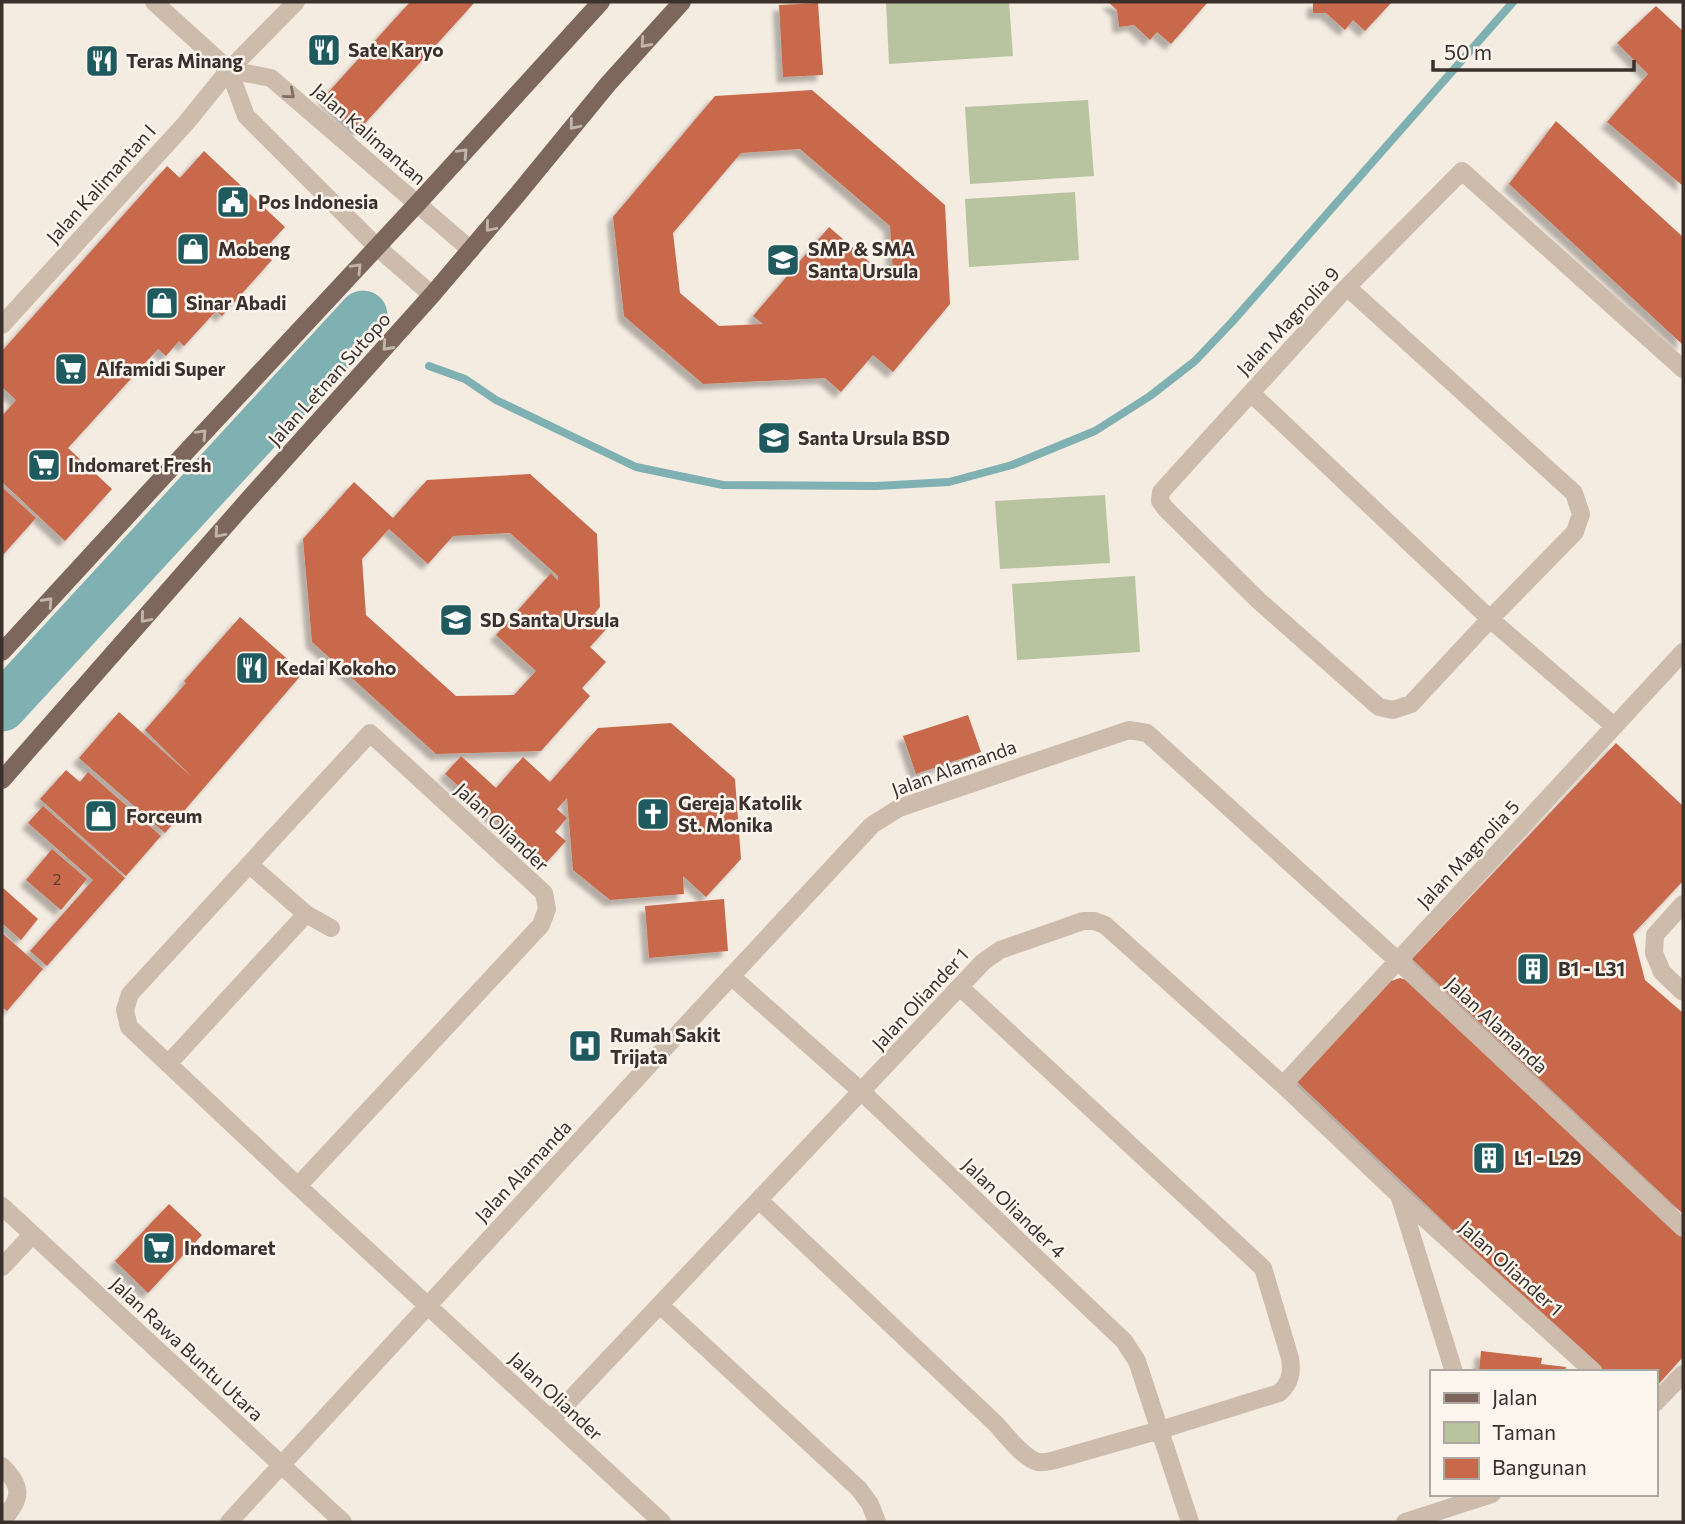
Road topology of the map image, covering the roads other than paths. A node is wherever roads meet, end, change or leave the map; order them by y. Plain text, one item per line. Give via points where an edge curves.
1 (154, 2) edge
2 (296, 2) edge
3 (601, 2) edge
4 (682, 2) edge
5 (229, 70) junction
6 (417, 204) junction
7 (377, 247) junction
8 (471, 250) junction
9 (1347, 287) junction
10 (432, 295) junction
11 (2, 325) edge
12 (1683, 369) edge
13 (1251, 393) junction
14 (1490, 619) junction
15 (2, 652) edge
16 (1683, 652) edge
17 (1614, 726) junction
18 (2, 780) edge
19 (250, 865) junction
20 (1683, 904) edge
21 (306, 914) junction
22 (331, 928) dead end
23 (1398, 961) junction
24 (731, 976) junction
25 (960, 987) junction
26 (1683, 992) edge
27 (168, 1064) junction
28 (1283, 1085) junction
29 (861, 1091) junction
30 (298, 1186) junction
31 (1399, 1195) junction
32 (758, 1200) junction
33 (2, 1206) edge
34 (1683, 1228) edge
35 (32, 1234) junction
36 (2, 1267) edge
37 (660, 1305) junction
38 (428, 1306) junction
39 (1453, 1370) edge
40 (1592, 1370) edge
41 (1683, 1374) edge
42 (1657, 1401) edge
43 (551, 1420) junction
44 (1160, 1430) junction
45 (283, 1465) junction
46 (2, 1466) edge
47 (1486, 1496) edge
48 (2, 1521) edge
49 (229, 1522) edge
50 (344, 1522) edge
51 (662, 1522) edge
52 (877, 1522) edge
53 (1190, 1522) edge
54 (1405, 1522) edge

1 - 5 street
2 - 5 street, Jalan Kalimantan I
6 -> 3 main road
4 -> 8 main road, Jalan Letnan Sutopo via 607,83
5 -> 6 street, Jalan Kalimantan via 271,78
5 - 7 street via 246,116
5 - 11 street, Jalan Kalimantan I
6 - 7 main road
6 - 8 street, Jalan Kalimantan
7 - 10 street
15 -> 7 main road
8 - 10 main road, Jalan Letnan Sutopo
9 - 12 street, Jalan Magnolia 9 via 1462,171
9 - 13 street, Jalan Magnolia 9
9 - 14 street via 1574,493 1581,514 1575,532
10 -> 18 main road, Jalan Letnan Sutopo
13 - 14 street
13 - 14 street, Jalan Magnolia 9 via 1161,492 1160,501 1258,600 1379,707 1393,710 1411,704
14 - 17 street
16 - 17 street, Jalan Magnolia 5
17 - 23 street, Jalan Magnolia 5
19 - 21 street
19 - 27 street, Jalan Oliander via 130,993 125,1010 129,1027
19 - 30 street, Jalan Oliander via 370,733 544,893 547,909 541,925
20 - 26 street via 1655,935 1654,953 1662,972
21 - 22 street
21 - 27 street
23 - 24 street, Jalan Alamanda via 1146,733 1129,730 899,808 872,825
23 - 28 street, Jalan Magnolia 5
23 - 34 street, Jalan Alamanda
24 - 29 street, Jalan Oliander 4
24 - 38 street, Jalan Alamanda
25 - 28 street, Jalan Oliander 1 via 1000,950 1094,921 1105,925
25 - 29 street, Jalan Oliander 1
25 - 44 street via 1263,1268 1290,1358 1286,1387
27 - 30 street, Jalan Oliander
28 - 31 street, Jalan Oliander 1
29 - 32 street, Jalan Oliander 1
29 - 44 street, Jalan Oliander 4 via 1124,1341 1137,1361
30 - 38 street, Jalan Oliander
31 - 39 street, Jalan Oliander 1
31 - 40 street, Jalan Oliander 1
32 - 37 street, Jalan Oliander 1
32 - 44 street via 1034,1461 1055,1460
33 - 35 street, Jalan Rawa Buntu Utara
35 - 36 street
35 - 45 street, Jalan Rawa Buntu Utara
37 - 43 street, Jalan Oliander 1
37 - 52 street via 859,1489
38 - 43 street, Jalan Oliander
38 - 45 street, Jalan Alamanda
41 - 42 street
43 - 51 street, Jalan Oliander
44 - 53 street, Jalan Oliander 4
45 - 49 street, Jalan Alamanda
45 - 50 street, Jalan Rawa Buntu Utara
46 - 48 street via 15,1482 18,1495
47 - 54 street

